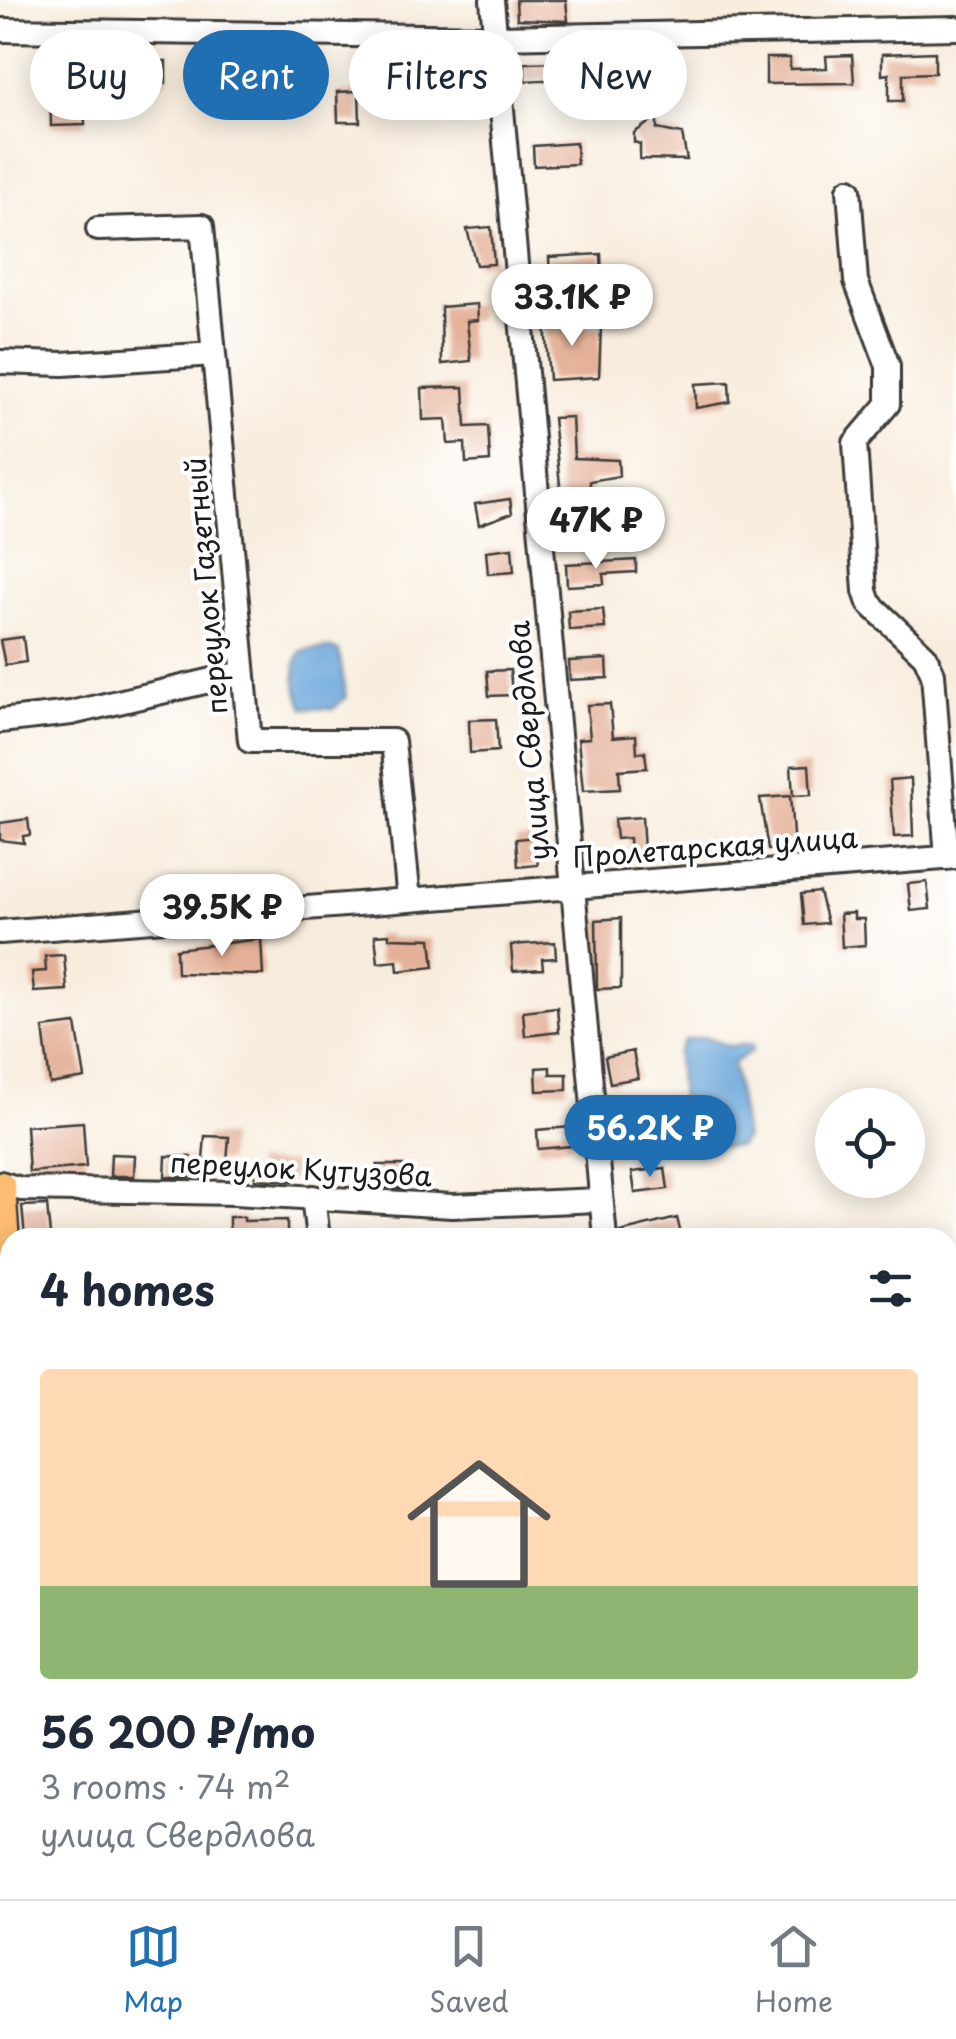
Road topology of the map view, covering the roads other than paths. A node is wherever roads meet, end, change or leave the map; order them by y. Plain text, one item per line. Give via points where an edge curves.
1 (492, 0) edge
2 (956, 28) edge
3 (0, 30) edge
4 (494, 30) edge
5 (349, 35) edge
6 (523, 36) edge
7 (503, 120) edge
8 (849, 190) dead end
9 (98, 229) dead end
10 (214, 354) junction
11 (0, 362) edge
12 (244, 674) junction
13 (0, 721) edge
14 (952, 858) edge
15 (572, 887) junction
16 (410, 900) junction
17 (0, 932) edge
18 (0, 1185) edge
19 (314, 1198) junction
20 (599, 1200) junction
21 (3, 1228) edge
22 (317, 1228) edge
23 (603, 1228) edge

1 - 4 street, улица Свердлова
2 - 6 street
3 - 5 street
7 - 15 street, улица Свердлова
8 - 14 street via 856,280 888,366 888,404 855,443 864,591 925,656 933,674
9 - 10 street, переулок Газетный via 202,226
10 - 11 street
10 - 12 street, переулок Газетный
12 - 13 street via 70,713
12 - 16 street, переулок Газетный via 250,741 393,741
14 - 15 street, Пролетарская улица
15 - 16 street, Пролетарская улица
15 - 20 street, улица Свердлова
16 - 17 street, Пролетарская улица
18 - 19 street, переулок Кутузова
18 - 21 main road
19 - 20 street, переулок Кутузова via 452,1206
19 - 22 street
20 - 23 street, улица Свердлова

